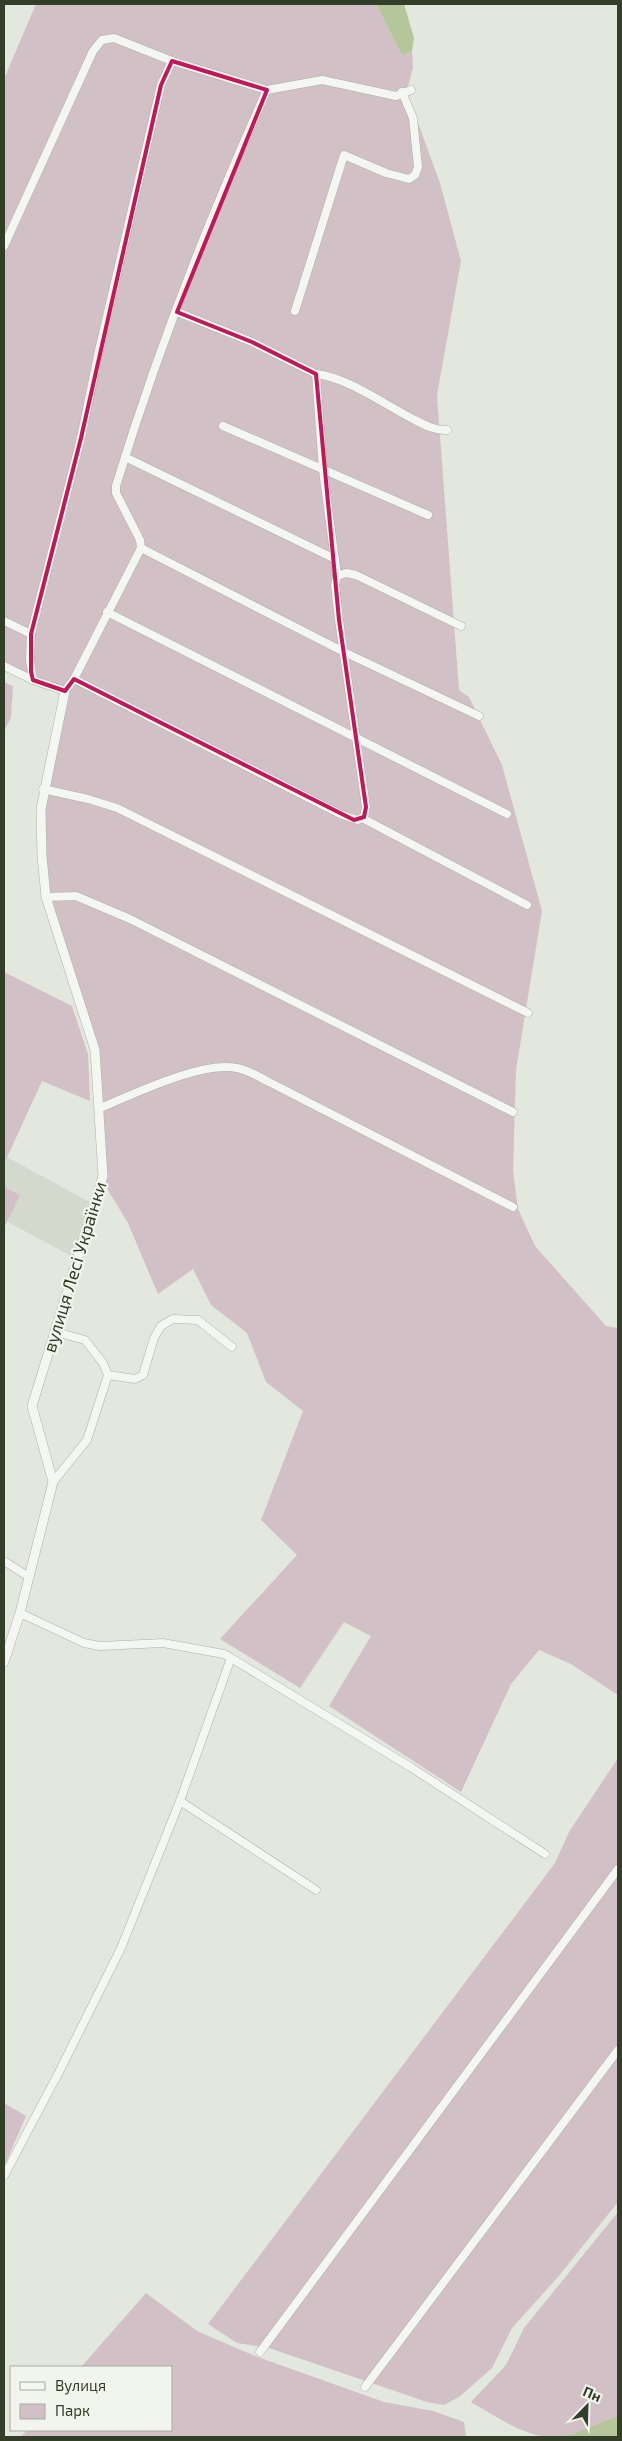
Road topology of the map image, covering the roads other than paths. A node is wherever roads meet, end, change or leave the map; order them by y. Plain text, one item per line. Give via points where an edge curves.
1 (172, 61) junction
2 (267, 90) junction
3 (412, 90) dead end
4 (402, 92) junction
5 (4, 246) edge
6 (295, 311) dead end
7 (177, 312) junction
8 (316, 374) junction
9 (223, 426) dead end
10 (447, 430) dead end
11 (125, 457) junction
12 (323, 470) junction
13 (428, 515) dead end
14 (141, 548) junction
15 (335, 559) junction
16 (337, 576) junction
17 (107, 612) junction
18 (4, 621) edge
19 (461, 626) dead end
20 (31, 634) junction
21 (344, 652) junction
22 (4, 666) edge
23 (74, 679) junction
24 (33, 680) junction
25 (65, 691) junction
26 (478, 716) dead end
27 (356, 738) junction
28 (43, 790) junction
29 (507, 814) dead end
30 (362, 818) junction
31 (46, 897) junction
32 (527, 905) dead end
33 (528, 1013) dead end
34 (100, 1108) junction
35 (513, 1112) dead end
36 (512, 1207) dead end
37 (56, 1332) junction
38 (232, 1346) dead end
39 (108, 1375) junction
40 (53, 1482) junction
41 (4, 1561) edge
42 (29, 1577) junction
43 (20, 1613) junction
44 (231, 1658) junction
45 (4, 1662) edge
46 (180, 1801) junction
47 (545, 1854) dead end
48 (618, 1869) edge
49 (316, 1890) dead end
50 (618, 2050) edge
51 (4, 2176) edge
52 (260, 2352) dead end
53 (365, 2388) dead end

1 - 2 street
1 - 5 street via 114,38 102,40 93,51
1 - 20 street via 162,85 81,438
2 - 4 street via 322,80 396,96
2 - 7 street via 239,152
3 - 4 street
4 - 6 street via 413,118 418,167 415,175 409,179 386,173 344,155
7 - 8 street via 252,342
7 - 11 street
8 - 10 street via 346,384 431,428
8 - 12 street
9 - 12 street
11 - 14 street via 116,493
11 - 15 street
12 - 13 street
12 - 15 street
14 - 17 street
14 - 21 street
15 - 16 street
16 - 19 street via 346,573 356,575
16 - 21 street via 335,585
17 - 23 street
17 - 27 street
18 - 20 street
20 - 24 street
21 - 26 street
21 - 27 street
22 - 24 street
23 - 25 street
23 - 30 street via 342,815 354,820
24 - 25 street
25 - 28 street, вулиця Лесі Українки
27 - 29 street
27 - 30 street via 366,807
28 - 31 street, вулиця Лесі Українки via 41,809
28 - 33 street via 116,808
30 - 32 street
31 - 34 street, вулиця Лесі Українки via 95,1050
31 - 35 street via 76,896 130,919
34 - 36 street via 178,1076 238,1068
34 - 37 street, вулиця Лесі Українки via 104,1176
37 - 39 street via 85,1340
37 - 40 street, вулиця Лесі Українки via 32,1406
38 - 39 street via 198,1320 173,1319 161,1326 154,1338 142,1375 136,1378
39 - 40 street via 87,1440
40 - 42 street, вулиця Лесі Українки
41 - 42 street
42 - 43 street, вулиця Лесі Українки
43 - 44 street via 84,1643 100,1646 163,1643
43 - 45 street, вулиця Лесі Українки
44 - 46 street
44 - 47 street via 412,1768
46 - 49 street
46 - 51 street via 121,1948
48 - 52 street
50 - 53 street

